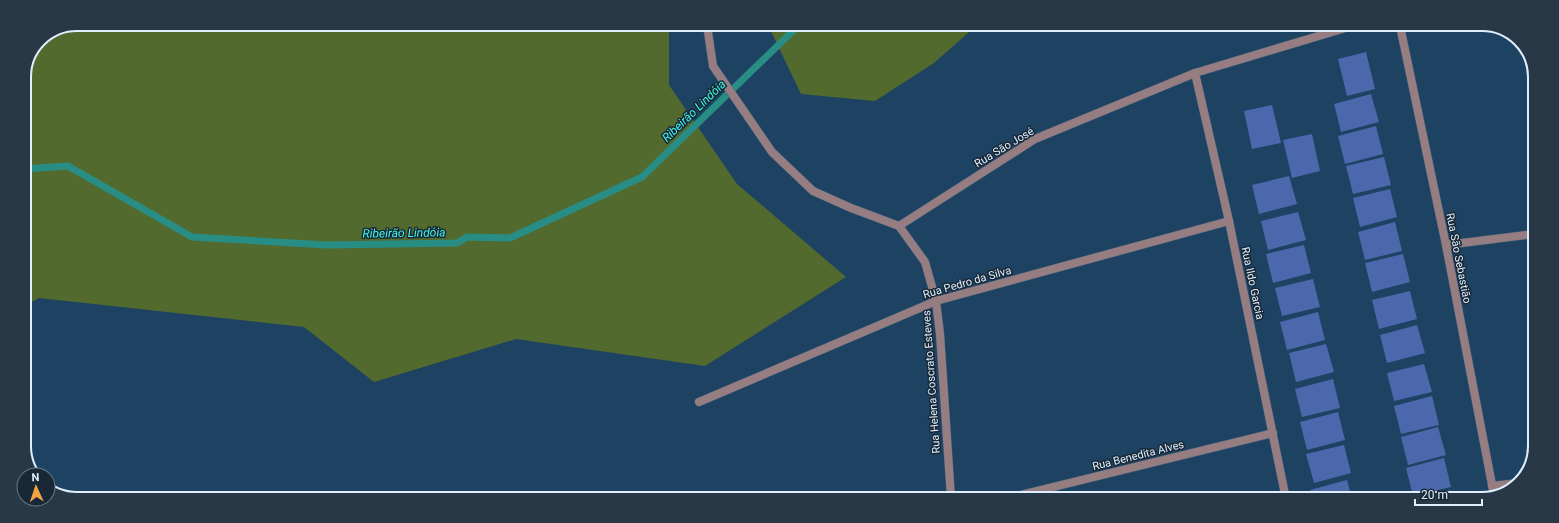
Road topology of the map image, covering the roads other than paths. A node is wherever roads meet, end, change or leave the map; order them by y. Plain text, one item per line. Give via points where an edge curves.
1 (708, 31) edge
2 (1336, 31) edge
3 (1401, 31) edge
4 (1195, 74) junction
5 (1229, 221) junction
6 (899, 226) junction
7 (1528, 235) edge
8 (1446, 244) junction
9 (936, 301) junction
10 (699, 402) dead end
11 (1273, 433) junction
12 (1506, 484) edge
13 (1492, 486) junction
14 (1493, 491) edge
15 (951, 492) edge
16 (1032, 492) edge
17 (1285, 492) edge

1 - 6 street via 713,66 772,152 813,191
2 - 4 street, Rua São José
3 - 8 street, Rua São Sebastião
4 - 5 street, Rua Ildo Garcia
4 - 6 street, Rua São José via 1035,139
5 - 9 street, Rua Pedro da Silva
5 - 11 street, Rua Ildo Garcia
6 - 9 street, Rua Helena Coscrato Esteves via 925,262
7 - 8 street
8 - 13 street, Rua São Sebastião
9 - 10 street, Rua Pedro da Silva
9 - 15 street, Rua Helena Coscrato Esteves
11 - 16 street, Rua Benedita Alves
11 - 17 street, Rua Ildo Garcia
12 - 13 street
13 - 14 street, Rua São Sebastião

